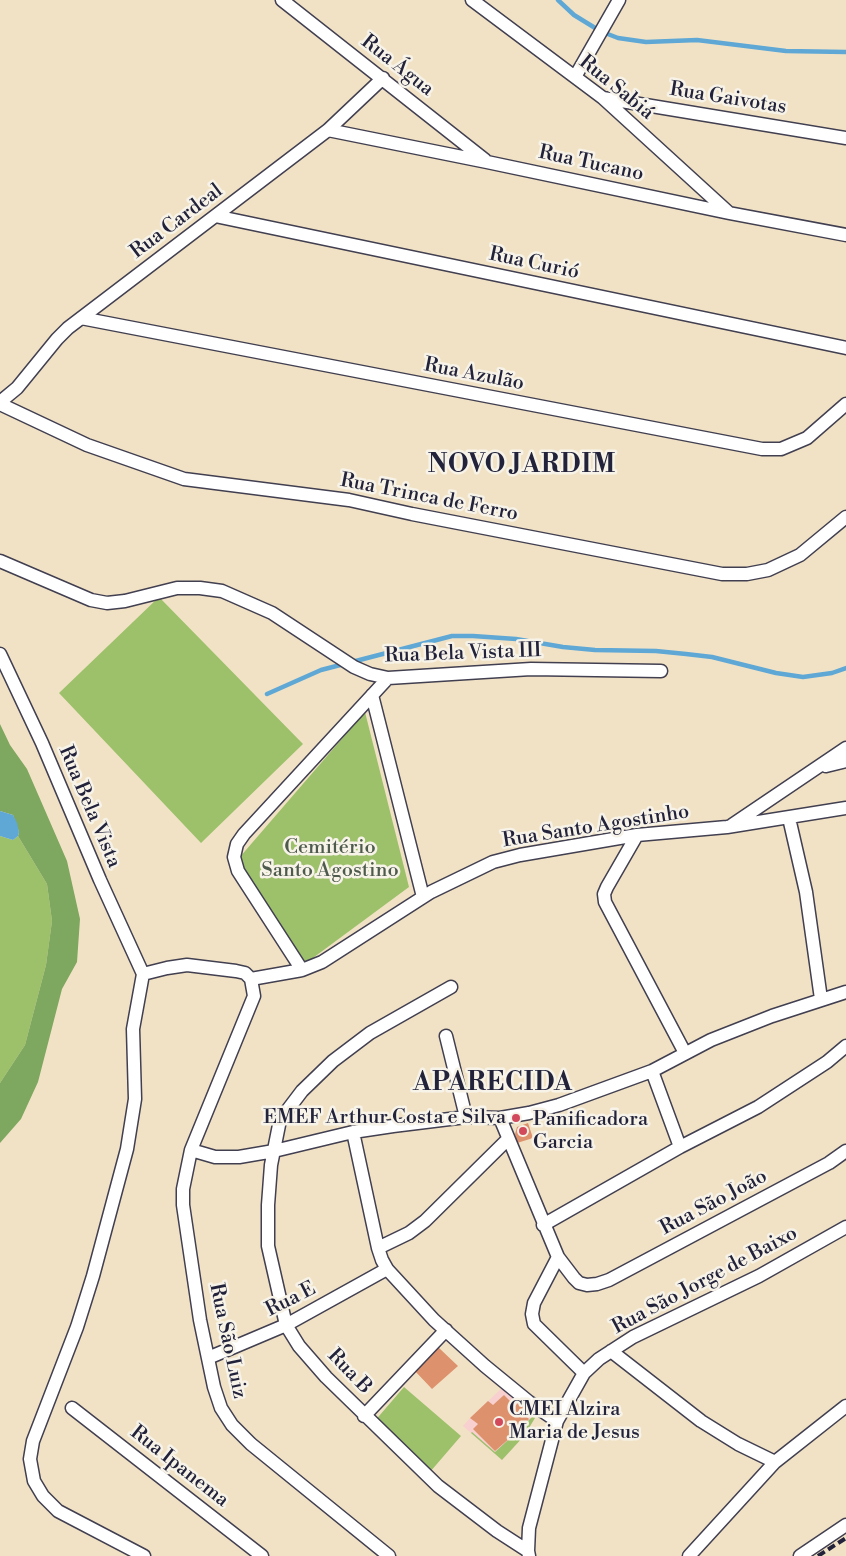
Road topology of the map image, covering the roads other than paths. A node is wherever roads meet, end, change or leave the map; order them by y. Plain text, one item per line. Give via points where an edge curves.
1 (282, 0) edge
2 (472, 0) edge
3 (618, 0) edge
4 (575, 77) junction
5 (383, 78) junction
6 (603, 98) junction
7 (328, 130) junction
8 (846, 138) edge
9 (487, 162) junction
10 (729, 213) junction
11 (215, 216) junction
12 (846, 235) edge
13 (81, 318) junction
14 (846, 348) edge
15 (0, 403) edge
16 (846, 404) edge
17 (846, 517) edge
18 (0, 561) edge
19 (0, 654) edge
20 (661, 671) dead end
21 (388, 678) junction
22 (372, 696) junction
23 (846, 748) edge
24 (846, 761) edge
25 (818, 767) junction
26 (846, 808) edge
27 (788, 818) junction
28 (728, 828) junction
29 (637, 835) junction
30 (423, 897) junction
31 (302, 970) junction
32 (143, 974) junction
33 (251, 979) junction
34 (451, 987) dead end
35 (846, 992) edge
36 (821, 999) junction
37 (446, 1036) dead end
38 (846, 1046) edge
39 (685, 1053) junction
40 (652, 1071) junction
41 (466, 1117) junction
42 (500, 1118) junction
43 (353, 1132) junction
44 (508, 1139) junction
45 (680, 1147) junction
46 (191, 1150) junction
47 (274, 1151) junction
48 (846, 1151) edge
49 (543, 1225) junction
50 (846, 1227) edge
51 (378, 1248) junction
52 (558, 1257) junction
53 (387, 1270) junction
54 (286, 1326) junction
55 (446, 1330) junction
56 (611, 1351) junction
57 (208, 1358) junction
58 (584, 1373) junction
59 (846, 1406) edge
60 (72, 1408) dead end
61 (364, 1416) junction
62 (557, 1421) junction
63 (775, 1462) junction
64 (846, 1525) edge
65 (528, 1553) edge
66 (144, 1556) edge
67 (262, 1556) edge
68 (389, 1556) edge
69 (689, 1556) edge
70 (800, 1556) edge

1 - 5 street, Rua Água
2 - 4 street, Rua Sabiá
3 - 4 street
4 - 6 street, Rua Sabiá
5 - 7 street, Rua Cardeal
5 - 9 street, Rua Água
6 - 8 street, Rua Gaivotas
6 - 10 street, Rua Sabiá
7 - 9 street, Rua Tucano
7 - 11 street, Rua Cardeal
9 - 10 street, Rua Tucano
10 - 12 street, Rua Tucano
11 - 13 street, Rua Cardeal
11 - 14 street, Rua Curió
13 - 15 street, Rua Cardeal via 57,339 17,388
13 - 16 street, Rua Azulão via 762,449 781,449 806,438
15 - 17 street, Rua Trinca de Ferro via 87,445 184,479 349,500 722,574 768,570 800,555
18 - 21 street, Rua Bela Vista III via 92,600 107,603 177,588 222,591 272,613 354,667
19 - 32 street, Rua Bela Vista
20 - 21 street, Rua Bela Vista III via 531,669
21 - 22 street
22 - 30 street
22 - 31 street via 237,844 234,857 238,871
23 - 25 street
24 - 25 street
25 - 28 street
26 - 27 street, Rua Santo Agostinho
27 - 28 street, Rua Santo Agostinho
27 - 36 street via 806,892
28 - 29 street, Rua Santo Agostinho
29 - 30 street, Rua Santo Agostinho via 520,854 493,862
29 - 39 street via 604,894
30 - 31 street, Rua Santo Agostinho via 322,962
31 - 33 street, Rua Santo Agostinho
32 - 33 street via 187,966 236,971
32 - 66 street via 133,1029 135,1099 127,1149 93,1276 33,1441 30,1459 34,1481 43,1496 58,1510
33 - 46 street, Rua São Luiz via 254,996
34 - 47 street, Rua B via 370,1033 333,1061 302,1091 280,1120
35 - 36 street
36 - 39 street
37 - 41 street
38 - 45 street via 828,1062 758,1108
39 - 40 street
40 - 42 street via 559,1105
40 - 45 street
41 - 42 street
41 - 43 street
42 - 44 street
43 - 47 street
43 - 51 street
44 - 49 street
44 - 51 street via 426,1221
45 - 49 street
46 - 47 street via 215,1157
46 - 57 street, Rua São Luiz via 183,1189 184,1205
47 - 54 street, Rua B via 268,1205 268,1246
48 - 52 street, Rua São João via 608,1280 597,1284 579,1283
49 - 52 street
50 - 56 street, Rua São Jorge de Baixo via 759,1276
51 - 53 street
52 - 58 street via 534,1303 534,1324
53 - 54 street, Rua E
53 - 55 street
54 - 57 street, Rua E
54 - 61 street, Rua B via 299,1346
55 - 61 street
55 - 62 street via 484,1366
56 - 58 street, Rua São Jorge de Baixo
56 - 63 street via 700,1421
57 - 68 street, Rua São Luiz via 220,1408 232,1425
58 - 62 street, Rua São Jorge de Baixo
59 - 63 street
60 - 67 street, Rua Ipanema
61 - 65 street, Rua B via 438,1486
62 - 65 street, Rua São Jorge de Baixo via 528,1528
63 - 69 street
64 - 70 street

